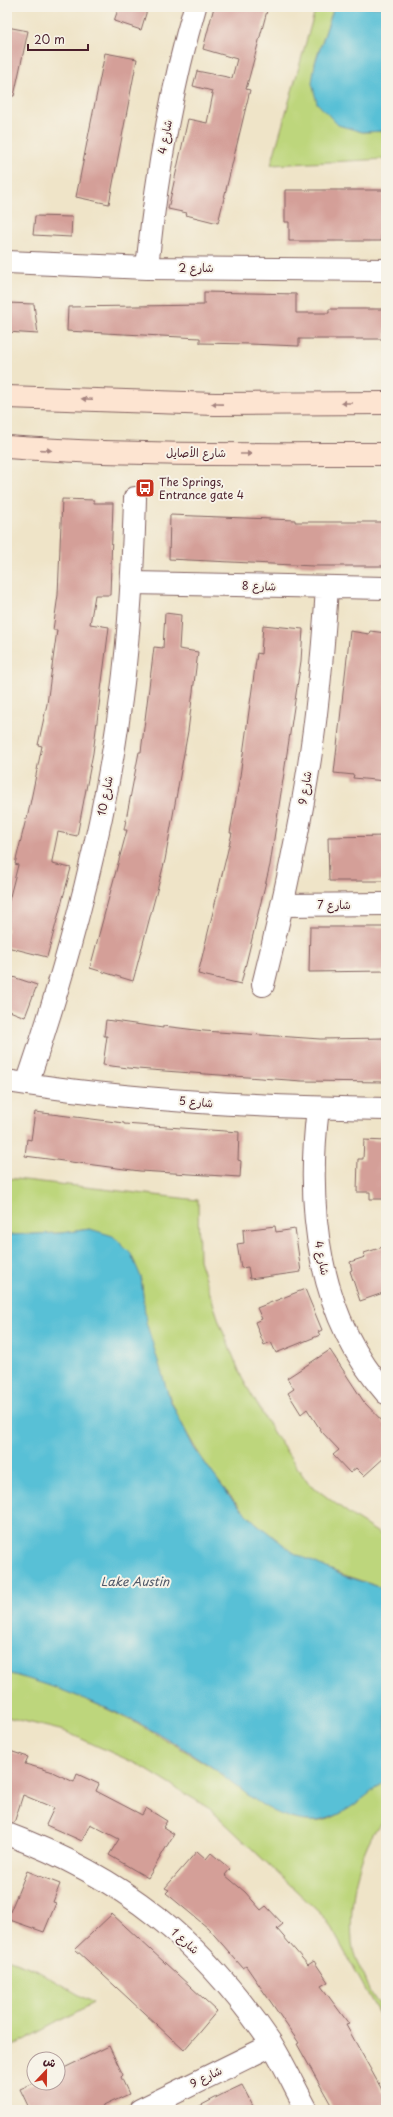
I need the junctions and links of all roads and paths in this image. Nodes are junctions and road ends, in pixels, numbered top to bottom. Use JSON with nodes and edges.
{"nodes":[{"id":1,"x":196,"y":7,"type":"edge"},
{"id":2,"x":7,"y":262,"type":"edge"},
{"id":3,"x":147,"y":268,"type":"junction"},
{"id":4,"x":386,"y":270,"type":"edge"},
{"id":5,"x":7,"y":397,"type":"edge"},
{"id":6,"x":386,"y":403,"type":"edge"},
{"id":7,"x":7,"y":447,"type":"edge"},
{"id":8,"x":386,"y":454,"type":"edge"},
{"id":9,"x":135,"y":498,"type":"dead end"},
{"id":10,"x":132,"y":583,"type":"junction"},
{"id":11,"x":327,"y":588,"type":"junction"},
{"id":12,"x":386,"y":588,"type":"edge"},
{"id":13,"x":386,"y":904,"type":"edge"},
{"id":14,"x":283,"y":905,"type":"junction"},
{"id":15,"x":263,"y":985,"type":"dead end"},
{"id":16,"x":17,"y":1083,"type":"edge"},
{"id":17,"x":318,"y":1108,"type":"junction"},
{"id":18,"x":386,"y":1109,"type":"edge"},
{"id":19,"x":386,"y":1393,"type":"edge"},
{"id":20,"x":7,"y":1834,"type":"edge"},
{"id":21,"x":272,"y":2045,"type":"junction"},
{"id":22,"x":140,"y":2110,"type":"edge"},
{"id":23,"x":307,"y":2110,"type":"edge"}],
"edges":[{"from":1,"to":3,"type":"street","name":"شارع 4"},
{"from":2,"to":3,"type":"street","name":"شارع 2"},
{"from":3,"to":4,"type":"street","name":"شارع 2"},
{"from":6,"to":5,"type":"main road","one_way":true},
{"from":7,"to":8,"type":"main road","name":"شارع الأصايل","one_way":true},
{"from":9,"to":10,"type":"street","name":"شارع 10"},
{"from":10,"to":11,"type":"street","name":"شارع 8"},
{"from":10,"to":16,"type":"street","name":"شارع 10"},
{"from":11,"to":12,"type":"street","name":"شارع 8"},
{"from":11,"to":14,"type":"street","name":"شارع 9"},
{"from":13,"to":14,"type":"street","name":"شارع 7"},
{"from":14,"to":15,"type":"street","name":"شارع 9"},
{"from":16,"to":17,"type":"street","name":"شارع 5"},
{"from":17,"to":18,"type":"street","name":"شارع 5"},
{"from":17,"to":19,"type":"street","name":"شارع 4"},
{"from":20,"to":21,"type":"street","name":"شارع 1"},
{"from":21,"to":22,"type":"street","name":"شارع 9"},
{"from":21,"to":23,"type":"street","name":"شارع 1"}]}
